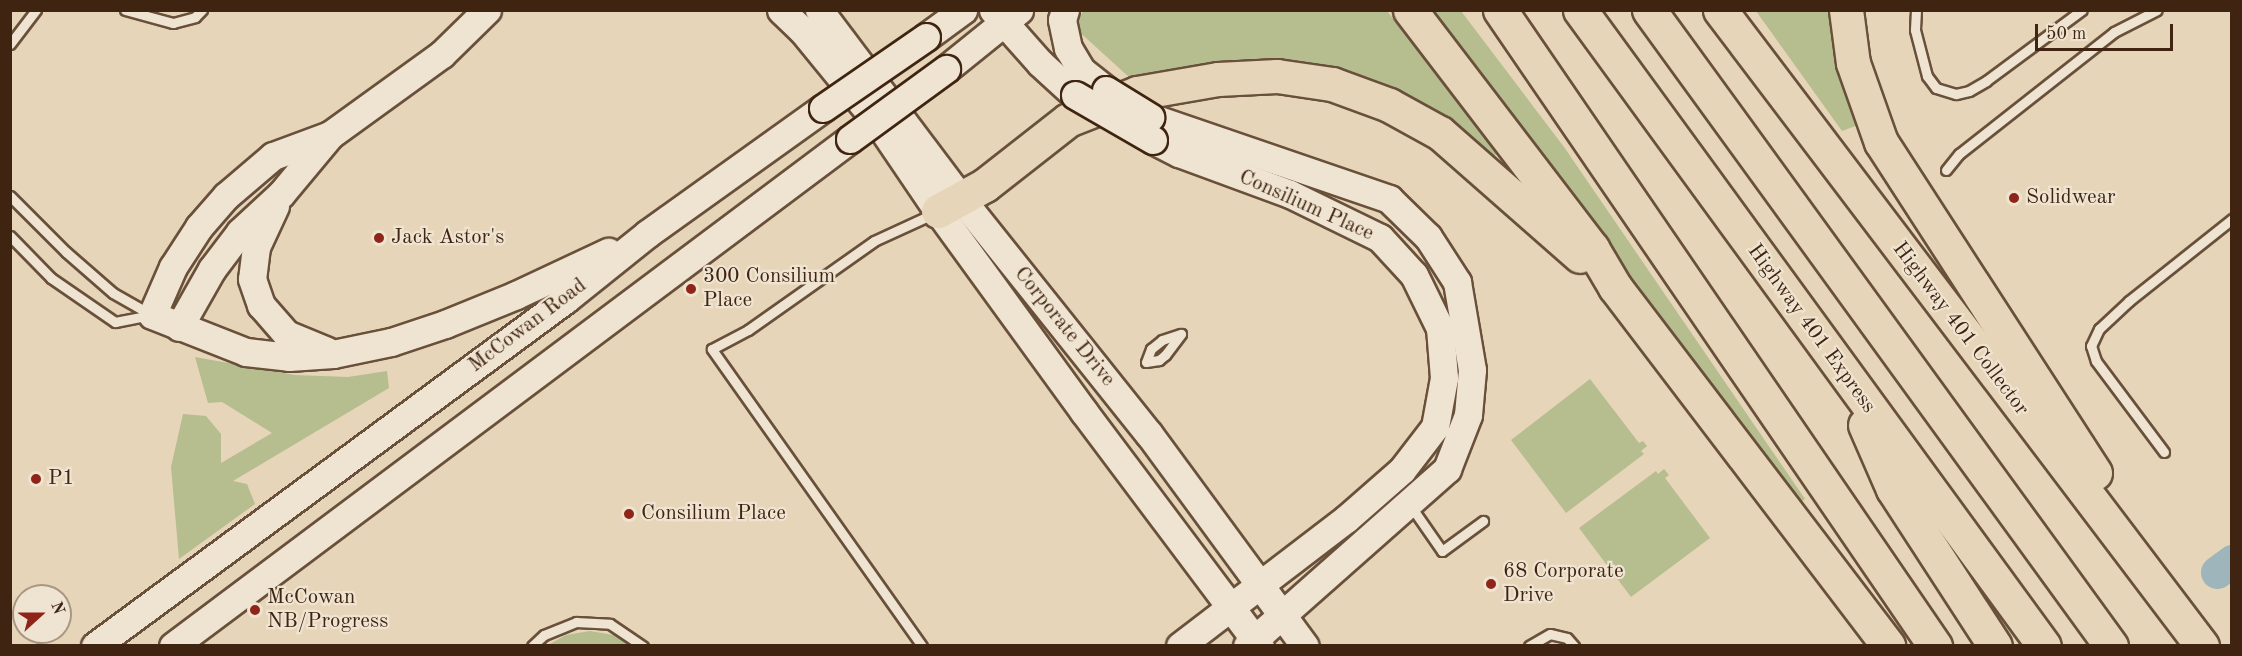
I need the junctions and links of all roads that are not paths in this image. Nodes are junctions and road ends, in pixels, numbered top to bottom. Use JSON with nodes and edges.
{"nodes":[{"id":1,"x":36,"y":10,"type":"edge"},
{"id":2,"x":125,"y":10,"type":"edge"},
{"id":3,"x":202,"y":10,"type":"edge"},
{"id":4,"x":487,"y":10,"type":"edge"},
{"id":5,"x":781,"y":10,"type":"edge"},
{"id":6,"x":819,"y":10,"type":"edge"},
{"id":7,"x":963,"y":10,"type":"edge"},
{"id":8,"x":1065,"y":10,"type":"edge"},
{"id":9,"x":1410,"y":10,"type":"edge"},
{"id":10,"x":1500,"y":10,"type":"edge"},
{"id":11,"x":1580,"y":10,"type":"edge"},
{"id":12,"x":1649,"y":10,"type":"edge"},
{"id":13,"x":1720,"y":10,"type":"edge"},
{"id":14,"x":1846,"y":10,"type":"edge"},
{"id":15,"x":1916,"y":10,"type":"edge"},
{"id":16,"x":2082,"y":10,"type":"edge"},
{"id":17,"x":2157,"y":10,"type":"edge"},
{"id":18,"x":1006,"y":15,"type":"edge"},
{"id":19,"x":10,"y":44,"type":"edge"},
{"id":20,"x":1152,"y":128,"type":"junction"},
{"id":21,"x":330,"y":135,"type":"junction"},
{"id":22,"x":1946,"y":170,"type":"dead end"},
{"id":23,"x":281,"y":194,"type":"junction"},
{"id":24,"x":10,"y":196,"type":"edge"},
{"id":25,"x":950,"y":206,"type":"junction"},
{"id":26,"x":2232,"y":219,"type":"edge"},
{"id":27,"x":647,"y":234,"type":"junction"},
{"id":28,"x":10,"y":236,"type":"edge"},
{"id":29,"x":1615,"y":287,"type":"junction"},
{"id":30,"x":152,"y":315,"type":"junction"},
{"id":31,"x":179,"y":327,"type":"junction"},
{"id":32,"x":333,"y":354,"type":"junction"},
{"id":33,"x":1839,"y":369,"type":"junction"},
{"id":34,"x":1114,"y":389,"type":"junction"},
{"id":35,"x":1084,"y":412,"type":"junction"},
{"id":36,"x":2164,"y":452,"type":"dead end"},
{"id":37,"x":1410,"y":505,"type":"junction"},
{"id":38,"x":1483,"y":521,"type":"dead end"},
{"id":39,"x":1261,"y":583,"type":"junction"},
{"id":40,"x":1230,"y":609,"type":"junction"},
{"id":41,"x":1282,"y":613,"type":"junction"},
{"id":42,"x":1254,"y":643,"type":"edge"},
{"id":43,"x":95,"y":645,"type":"edge"},
{"id":44,"x":173,"y":645,"type":"edge"},
{"id":45,"x":532,"y":645,"type":"edge"},
{"id":46,"x":643,"y":645,"type":"edge"},
{"id":47,"x":922,"y":645,"type":"edge"},
{"id":48,"x":1180,"y":645,"type":"edge"},
{"id":49,"x":1305,"y":645,"type":"edge"},
{"id":50,"x":1529,"y":645,"type":"edge"},
{"id":51,"x":1574,"y":645,"type":"edge"},
{"id":52,"x":1888,"y":645,"type":"edge"},
{"id":53,"x":1935,"y":645,"type":"edge"},
{"id":54,"x":1995,"y":645,"type":"edge"},
{"id":55,"x":2044,"y":645,"type":"edge"},
{"id":56,"x":2111,"y":645,"type":"edge"},
{"id":57,"x":2202,"y":645,"type":"edge"}],
"edges":[{"from":1,"to":19,"type":"lane"},
{"from":2,"to":3,"type":"lane"},
{"from":4,"to":21,"type":"street"},
{"from":5,"to":25,"type":"street","name":"Corporate Drive"},
{"from":6,"to":25,"type":"street","name":"Corporate Drive"},
{"from":7,"to":27,"type":"street","name":"McCowan Road","bridge":true},
{"from":8,"to":20,"type":"street","name":"Consilium Place","bridge":true},
{"from":9,"to":29,"type":"highway"},
{"from":10,"to":53,"type":"highway"},
{"from":11,"to":33,"type":"highway","name":"Highway 401 Express"},
{"from":12,"to":56,"type":"highway"},
{"from":13,"to":57,"type":"highway","name":"Highway 401 Collector"},
{"from":14,"to":57,"type":"highway"},
{"from":15,"to":16,"type":"lane"},
{"from":17,"to":22,"type":"lane"},
{"from":18,"to":20,"type":"street","name":"Consilium Place","bridge":true},
{"from":18,"to":44,"type":"street","name":"McCowan Road","bridge":true},
{"from":20,"to":37,"type":"street","name":"Consilium Place"},
{"from":20,"to":39,"type":"street","name":"Consilium Place"},
{"from":21,"to":23,"type":"street"},
{"from":21,"to":30,"type":"street"},
{"from":23,"to":31,"type":"street"},
{"from":23,"to":32,"type":"street"},
{"from":24,"to":30,"type":"lane"},
{"from":25,"to":29,"type":"highway"},
{"from":25,"to":34,"type":"street","name":"Corporate Drive"},
{"from":25,"to":35,"type":"street","name":"Corporate Drive"},
{"from":25,"to":47,"type":"lane"},
{"from":26,"to":36,"type":"lane"},
{"from":27,"to":32,"type":"street"},
{"from":27,"to":43,"type":"street","name":"McCowan Road"},
{"from":28,"to":30,"type":"lane"},
{"from":29,"to":52,"type":"highway"},
{"from":30,"to":31,"type":"street"},
{"from":31,"to":32,"type":"street"},
{"from":33,"to":54,"type":"highway"},
{"from":33,"to":55,"type":"highway","name":"Highway 401 Express"},
{"from":34,"to":35,"type":"street"},
{"from":34,"to":39,"type":"street","name":"Corporate Drive"},
{"from":35,"to":40,"type":"street","name":"Corporate Drive"},
{"from":37,"to":38,"type":"lane"},
{"from":37,"to":41,"type":"street","name":"Consilium Place"},
{"from":39,"to":40,"type":"street","name":"Consilium Place"},
{"from":39,"to":41,"type":"street","name":"Corporate Drive"},
{"from":40,"to":42,"type":"street","name":"Corporate Drive"},
{"from":40,"to":48,"type":"street","name":"Consilium Place"},
{"from":41,"to":42,"type":"street","name":"Consilium Place"},
{"from":41,"to":49,"type":"street","name":"Corporate Drive"},
{"from":45,"to":46,"type":"lane"},
{"from":50,"to":51,"type":"lane"}]}
